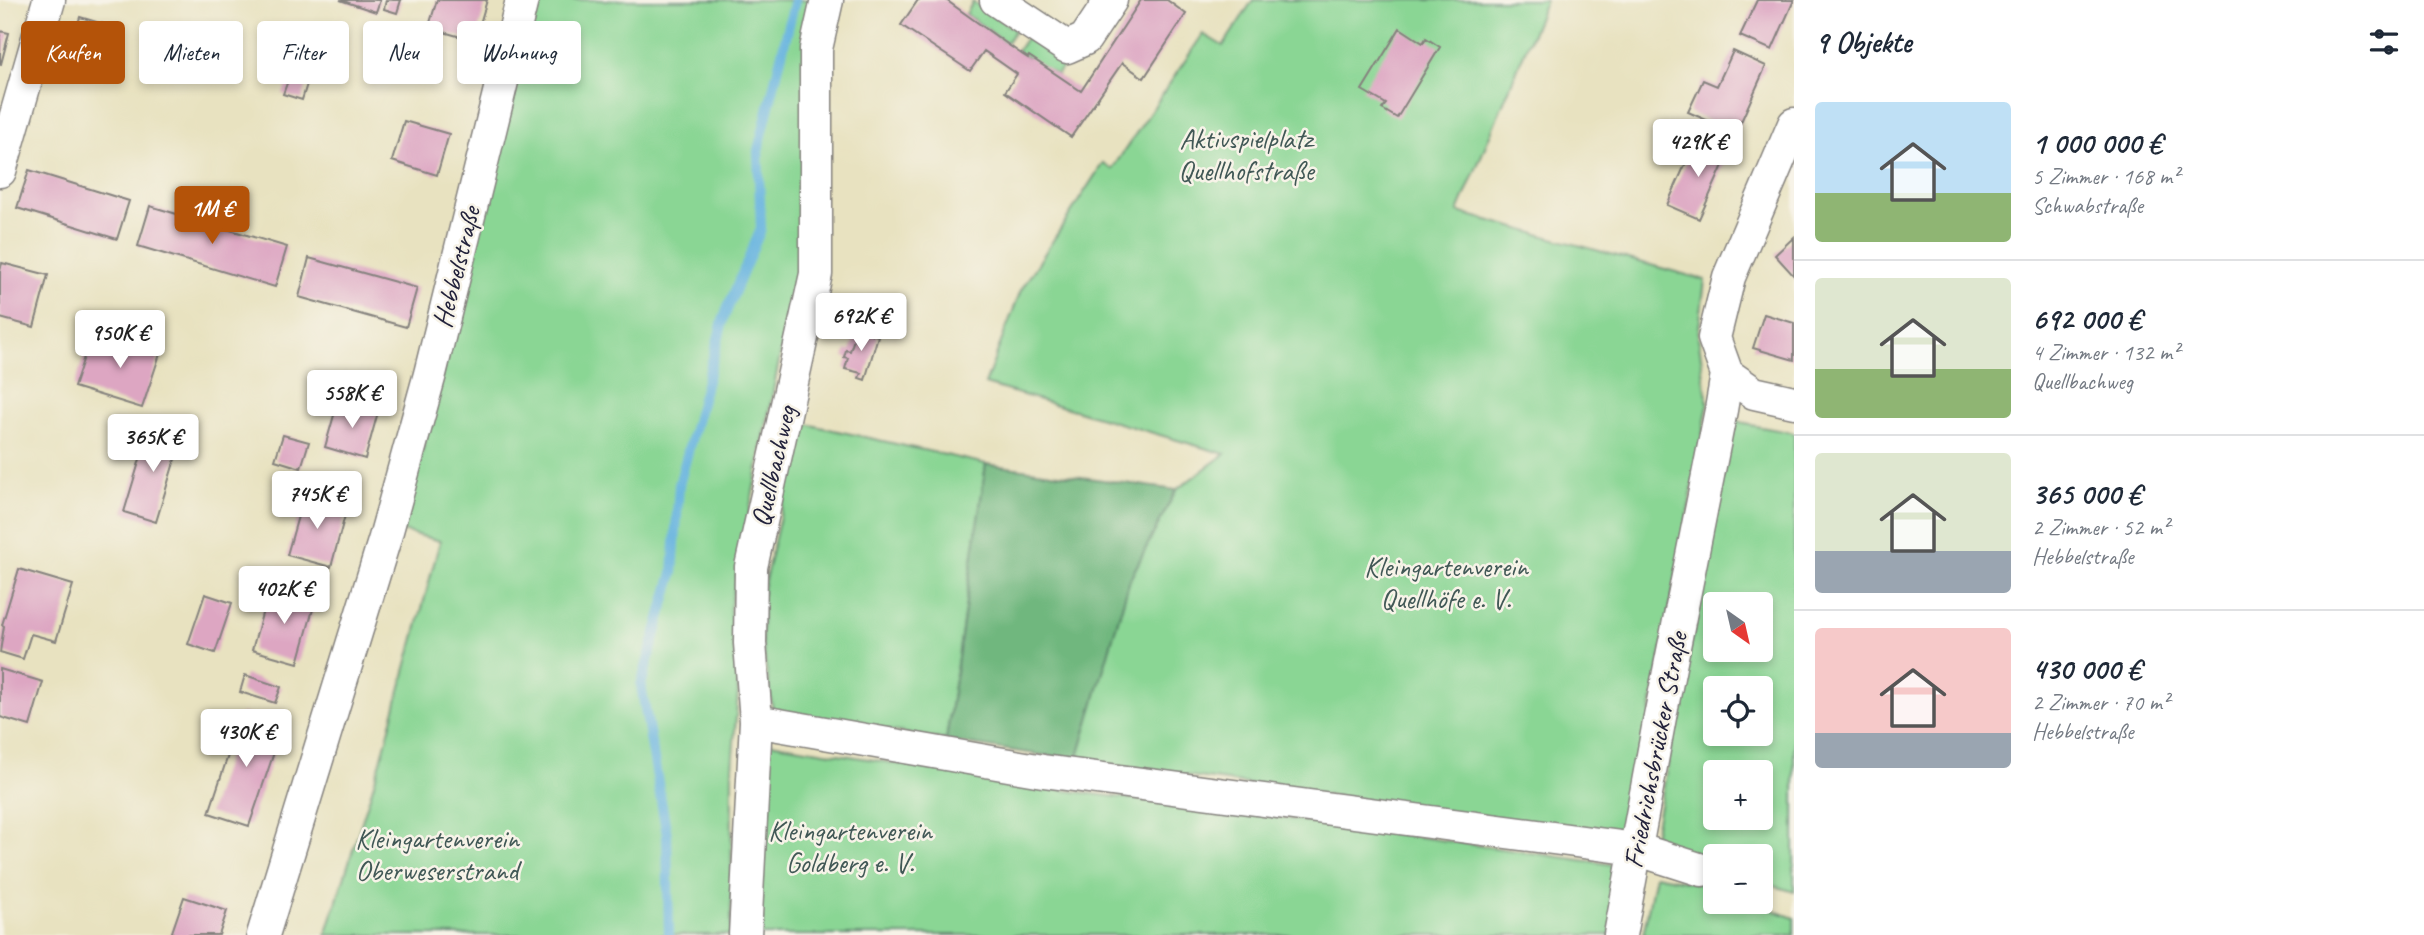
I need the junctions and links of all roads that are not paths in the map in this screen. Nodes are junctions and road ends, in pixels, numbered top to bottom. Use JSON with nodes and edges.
{"nodes":[{"id":1,"x":49,"y":0,"type":"edge"},
{"id":2,"x":522,"y":0,"type":"edge"},
{"id":3,"x":827,"y":0,"type":"edge"},
{"id":4,"x":996,"y":0,"type":"edge"},
{"id":5,"x":1111,"y":0,"type":"edge"},
{"id":6,"x":1033,"y":10,"type":"edge"},
{"id":7,"x":1794,"y":124,"type":"edge"},
{"id":8,"x":0,"y":171,"type":"edge"},
{"id":9,"x":1794,"y":174,"type":"edge"},
{"id":10,"x":1765,"y":188,"type":"junction"},
{"id":11,"x":1727,"y":374,"type":"junction"},
{"id":12,"x":1794,"y":402,"type":"edge"},
{"id":13,"x":756,"y":721,"type":"junction"},
{"id":14,"x":1636,"y":849,"type":"junction"},
{"id":15,"x":1702,"y":870,"type":"dead end"},
{"id":16,"x":262,"y":935,"type":"edge"},
{"id":17,"x":745,"y":935,"type":"edge"},
{"id":18,"x":1620,"y":935,"type":"edge"}],
"edges":[{"from":1,"to":8,"type":"street"},
{"from":2,"to":16,"type":"street","name":"Hebbelstraße"},
{"from":3,"to":13,"type":"street","name":"Quellbachweg"},
{"from":4,"to":6,"type":"street"},
{"from":5,"to":6,"type":"street"},
{"from":7,"to":10,"type":"street","name":"Friedrichsbrücker Straße"},
{"from":9,"to":10,"type":"street"},
{"from":10,"to":11,"type":"street","name":"Friedrichsbrücker Straße"},
{"from":11,"to":12,"type":"street"},
{"from":11,"to":14,"type":"street","name":"Friedrichsbrücker Straße"},
{"from":13,"to":14,"type":"street"},
{"from":13,"to":17,"type":"street","name":"Quellbachweg"},
{"from":14,"to":15,"type":"street"},
{"from":14,"to":18,"type":"street","name":"Friedrichsbrücker Straße"}]}
